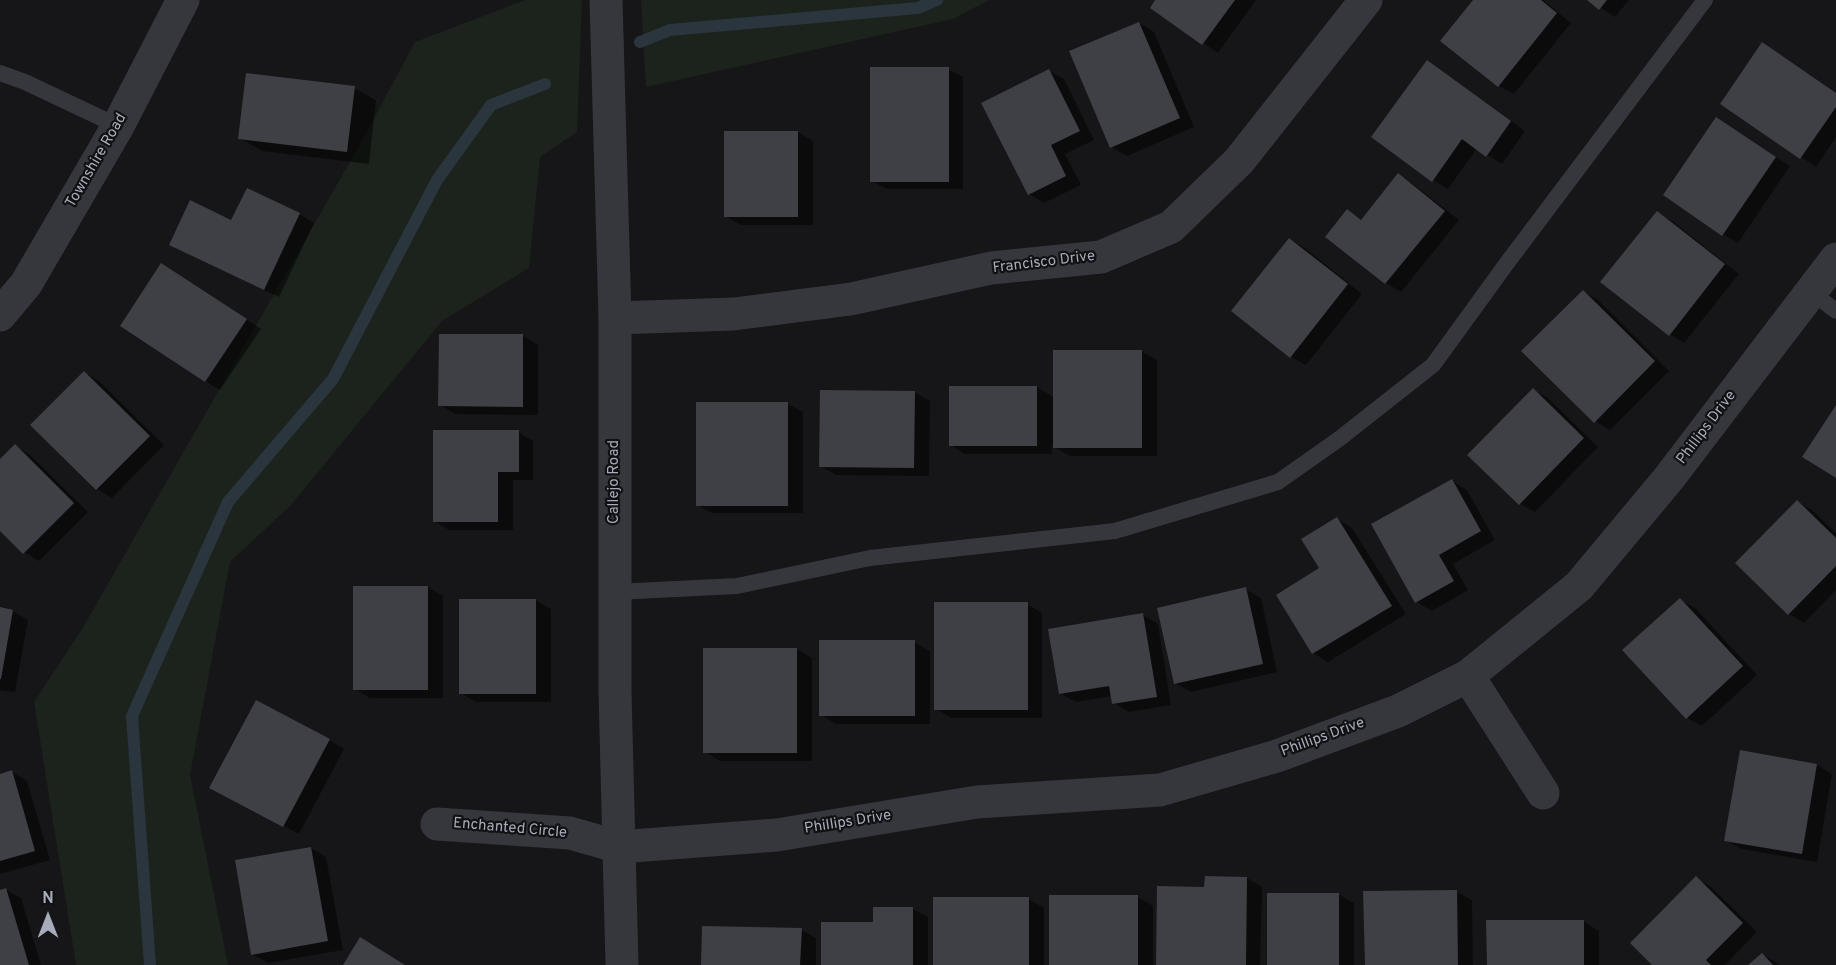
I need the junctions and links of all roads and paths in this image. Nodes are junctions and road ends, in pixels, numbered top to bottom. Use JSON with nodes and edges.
{"nodes":[{"id":1,"x":183,"y":0,"type":"edge"},
{"id":2,"x":606,"y":0,"type":"edge"},
{"id":3,"x":1366,"y":0,"type":"edge"},
{"id":4,"x":1705,"y":0,"type":"edge"},
{"id":5,"x":0,"y":74,"type":"edge"},
{"id":6,"x":118,"y":126,"type":"junction"},
{"id":7,"x":1836,"y":260,"type":"edge"},
{"id":8,"x":1811,"y":292,"type":"junction"},
{"id":9,"x":1836,"y":311,"type":"edge"},
{"id":10,"x":0,"y":315,"type":"edge"},
{"id":11,"x":615,"y":318,"type":"junction"},
{"id":12,"x":615,"y":592,"type":"junction"},
{"id":13,"x":1468,"y":676,"type":"junction"},
{"id":14,"x":1543,"y":793,"type":"dead end"},
{"id":15,"x":436,"y":824,"type":"dead end"},
{"id":16,"x":619,"y":847,"type":"junction"},
{"id":17,"x":622,"y":965,"type":"edge"}],
"edges":[{"from":1,"to":6,"type":"street","name":"Townshire Road"},
{"from":2,"to":11,"type":"street","name":"Callejo Road"},
{"from":3,"to":11,"type":"street","name":"Francisco Drive"},
{"from":4,"to":12,"type":"lane"},
{"from":5,"to":6,"type":"lane"},
{"from":6,"to":10,"type":"street","name":"Townshire Road"},
{"from":7,"to":8,"type":"street","name":"Phillips Drive"},
{"from":8,"to":9,"type":"lane"},
{"from":8,"to":13,"type":"street","name":"Phillips Drive"},
{"from":11,"to":12,"type":"street","name":"Callejo Road"},
{"from":12,"to":16,"type":"street","name":"Callejo Road"},
{"from":13,"to":14,"type":"street"},
{"from":13,"to":16,"type":"street","name":"Phillips Drive"},
{"from":15,"to":16,"type":"street","name":"Enchanted Circle"},
{"from":16,"to":17,"type":"street","name":"Callejo Road"}]}
